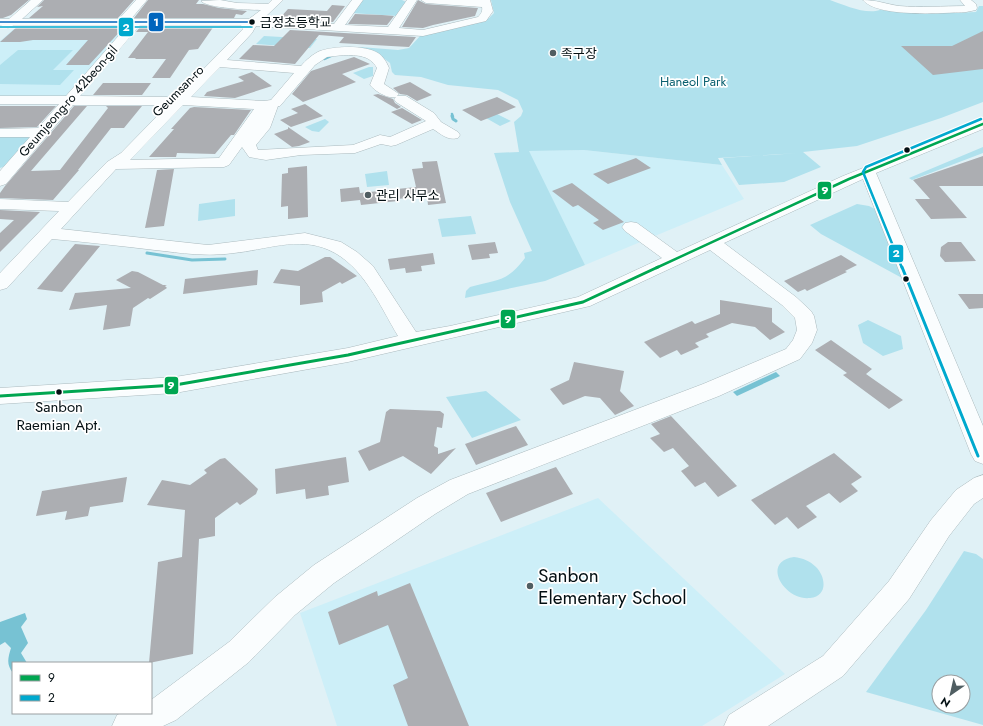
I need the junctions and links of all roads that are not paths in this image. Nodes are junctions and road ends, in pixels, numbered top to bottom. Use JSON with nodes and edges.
{"nodes":[{"id":1,"x":38,"y":0,"type":"edge"},
{"id":2,"x":142,"y":0,"type":"edge"},
{"id":3,"x":358,"y":0,"type":"edge"},
{"id":4,"x":412,"y":0,"type":"edge"},
{"id":5,"x":426,"y":0,"type":"edge"},
{"id":6,"x":868,"y":0,"type":"edge"},
{"id":7,"x":966,"y":0,"type":"edge"},
{"id":8,"x":486,"y":2,"type":"edge"},
{"id":9,"x":274,"y":4,"type":"edge"},
{"id":10,"x":202,"y":5,"type":"edge"},
{"id":11,"x":370,"y":21,"type":"dead end"},
{"id":12,"x":0,"y":22,"type":"edge"},
{"id":13,"x":13,"y":22,"type":"junction"},
{"id":14,"x":122,"y":22,"type":"junction"},
{"id":15,"x":137,"y":22,"type":"junction"},
{"id":16,"x":186,"y":22,"type":"junction"},
{"id":17,"x":252,"y":22,"type":"junction"},
{"id":18,"x":338,"y":25,"type":"junction"},
{"id":19,"x":391,"y":31,"type":"junction"},
{"id":20,"x":0,"y":32,"type":"edge"},
{"id":21,"x":217,"y":63,"type":"junction"},
{"id":22,"x":300,"y":69,"type":"junction"},
{"id":23,"x":0,"y":100,"type":"edge"},
{"id":24,"x":69,"y":100,"type":"junction"},
{"id":25,"x":174,"y":101,"type":"junction"},
{"id":26,"x":264,"y":105,"type":"junction"},
{"id":27,"x":432,"y":123,"type":"junction"},
{"id":28,"x":981,"y":128,"type":"edge"},
{"id":29,"x":0,"y":132,"type":"edge"},
{"id":30,"x":40,"y":132,"type":"junction"},
{"id":31,"x":453,"y":135,"type":"dead end"},
{"id":32,"x":112,"y":165,"type":"junction"},
{"id":33,"x":868,"y":172,"type":"junction"},
{"id":34,"x":2,"y":174,"type":"edge"},
{"id":35,"x":0,"y":204,"type":"edge"},
{"id":36,"x":74,"y":207,"type":"junction"},
{"id":37,"x":631,"y":227,"type":"dead end"},
{"id":38,"x":48,"y":233,"type":"junction"},
{"id":39,"x":711,"y":242,"type":"junction"},
{"id":40,"x":674,"y":258,"type":"junction"},
{"id":41,"x":0,"y":284,"type":"edge"},
{"id":42,"x":411,"y":340,"type":"junction"},
{"id":43,"x":0,"y":396,"type":"edge"},
{"id":44,"x":983,"y":454,"type":"edge"},
{"id":45,"x":983,"y":485,"type":"edge"},
{"id":46,"x":128,"y":726,"type":"edge"},
{"id":47,"x":740,"y":726,"type":"edge"}],
"edges":[{"from":1,"to":13,"type":"street"},
{"from":2,"to":14,"type":"street"},
{"from":3,"to":18,"type":"street"},
{"from":4,"to":19,"type":"street"},
{"from":5,"to":8,"type":"street"},
{"from":6,"to":7,"type":"street"},
{"from":8,"to":19,"type":"street"},
{"from":9,"to":10,"type":"street","name":"Geumsan-ro"},
{"from":9,"to":17,"type":"street","name":"Geumsan-ro"},
{"from":10,"to":16,"type":"street"},
{"from":11,"to":18,"type":"street"},
{"from":12,"to":13,"type":"street"},
{"from":13,"to":14,"type":"street"},
{"from":13,"to":20,"type":"street"},
{"from":14,"to":15,"type":"street"},
{"from":15,"to":16,"type":"street"},
{"from":15,"to":24,"type":"street","name":"Geumjeong-ro 42beon-gil"},
{"from":16,"to":17,"type":"street"},
{"from":17,"to":18,"type":"street"},
{"from":17,"to":21,"type":"street","name":"Geumsan-ro"},
{"from":17,"to":25,"type":"street","name":"Geumsan-ro"},
{"from":18,"to":19,"type":"street"},
{"from":18,"to":22,"type":"street"},
{"from":21,"to":22,"type":"street","name":"Geumsan-ro"},
{"from":21,"to":25,"type":"street","name":"Geumsan-ro"},
{"from":22,"to":26,"type":"street","name":"Geumsan-ro"},
{"from":22,"to":27,"type":"street"},
{"from":23,"to":24,"type":"street"},
{"from":24,"to":25,"type":"street"},
{"from":24,"to":30,"type":"street","name":"Geumjeong-ro 42beon-gil"},
{"from":25,"to":26,"type":"street","name":"Geumsan-ro"},
{"from":25,"to":32,"type":"street","name":"Geumsan-ro"},
{"from":26,"to":27,"type":"street"},
{"from":26,"to":32,"type":"street","name":"Geumsan-ro"},
{"from":27,"to":31,"type":"street"},
{"from":28,"to":33,"type":"street"},
{"from":29,"to":30,"type":"street"},
{"from":30,"to":34,"type":"street","name":"Geumjeong-ro 42beon-gil"},
{"from":32,"to":36,"type":"street","name":"Geumsan-ro"},
{"from":33,"to":39,"type":"street"},
{"from":33,"to":44,"type":"street"},
{"from":35,"to":36,"type":"street"},
{"from":36,"to":38,"type":"street","name":"Geumsan-ro"},
{"from":37,"to":40,"type":"street"},
{"from":38,"to":41,"type":"street","name":"Geumsan-ro"},
{"from":38,"to":42,"type":"street"},
{"from":39,"to":40,"type":"street"},
{"from":39,"to":46,"type":"street"},
{"from":40,"to":42,"type":"street"},
{"from":42,"to":43,"type":"street"},
{"from":45,"to":47,"type":"street"}]}
